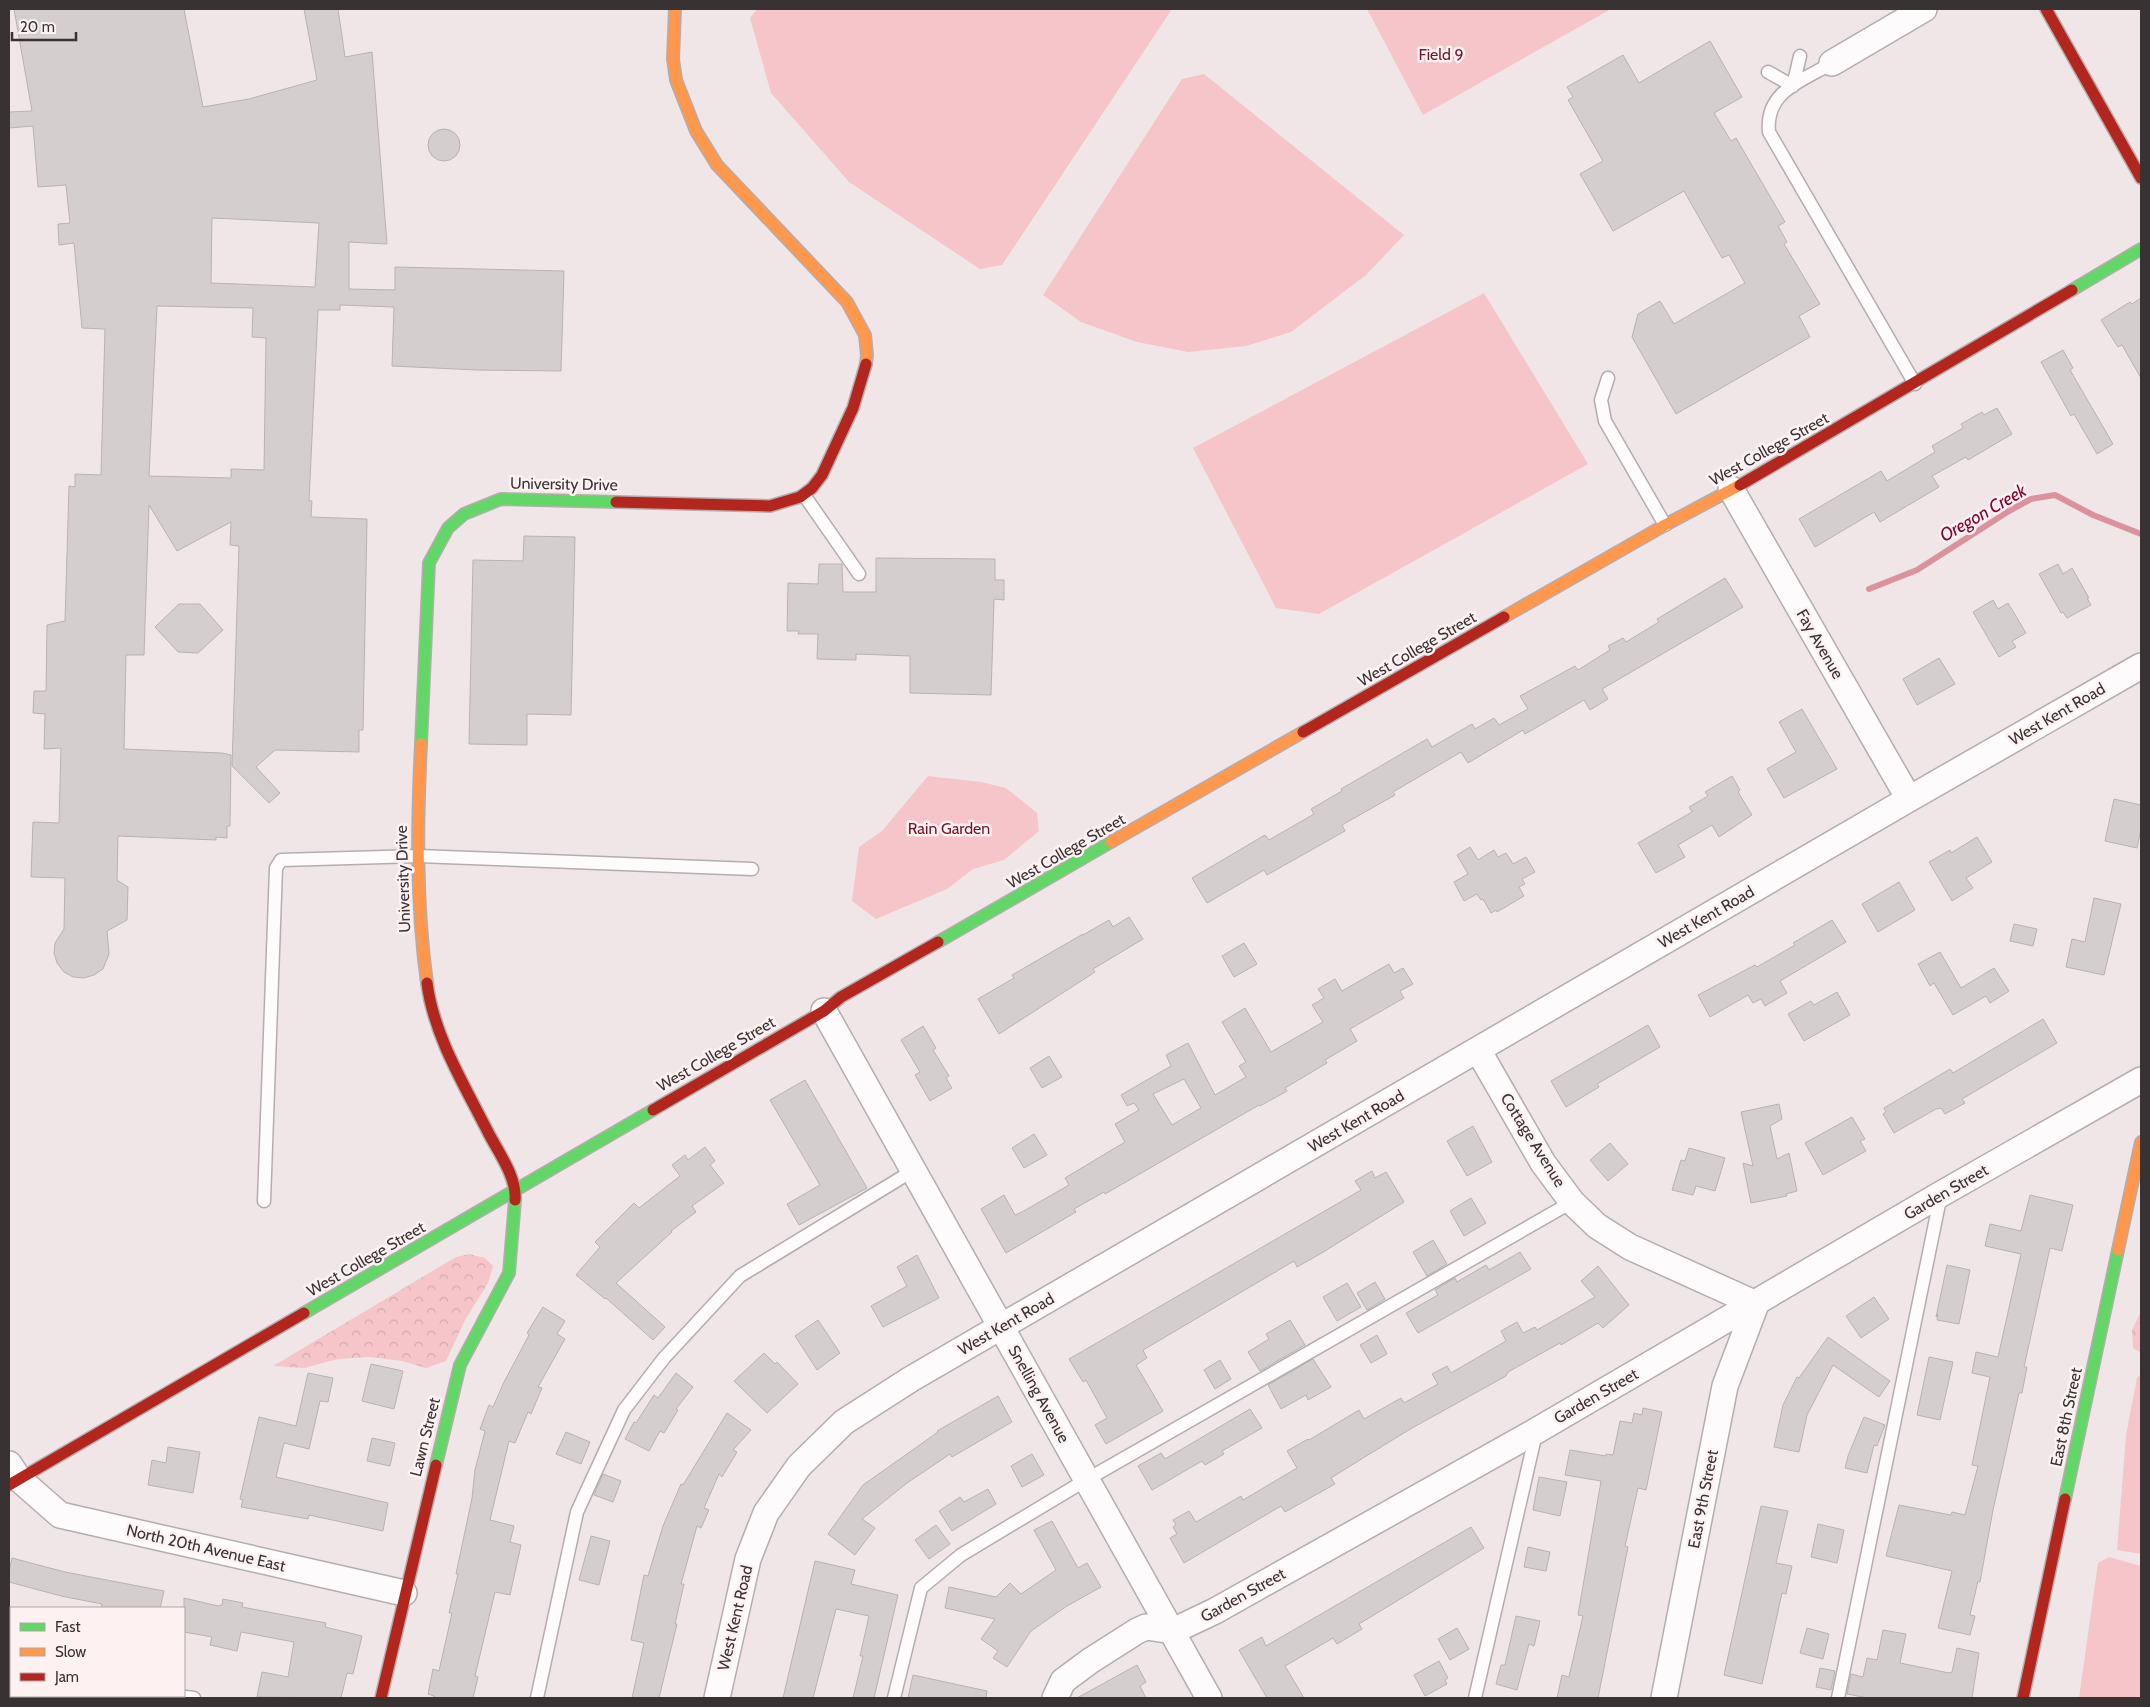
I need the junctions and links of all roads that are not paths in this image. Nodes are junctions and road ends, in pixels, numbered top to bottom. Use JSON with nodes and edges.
{"nodes":[{"id":1,"x":675,"y":9,"type":"edge"},
{"id":2,"x":1924,"y":9,"type":"edge"},
{"id":3,"x":2046,"y":9,"type":"edge"},
{"id":4,"x":1800,"y":56,"type":"dead end"},
{"id":5,"x":1832,"y":63,"type":"joint"},
{"id":6,"x":1768,"y":72,"type":"dead end"},
{"id":7,"x":1793,"y":86,"type":"junction"},
{"id":8,"x":2141,"y":178,"type":"edge"},
{"id":9,"x":2141,"y":249,"type":"edge"},
{"id":10,"x":1608,"y":378,"type":"dead end"},
{"id":11,"x":1915,"y":384,"type":"junction"},
{"id":12,"x":1731,"y":490,"type":"junction"},
{"id":13,"x":804,"y":494,"type":"junction"},
{"id":14,"x":1665,"y":525,"type":"junction"},
{"id":15,"x":859,"y":574,"type":"dead end"},
{"id":16,"x":2141,"y":666,"type":"edge"},
{"id":17,"x":1909,"y":799,"type":"junction"},
{"id":18,"x":418,"y":856,"type":"junction"},
{"id":19,"x":752,"y":869,"type":"dead end"},
{"id":20,"x":824,"y":1011,"type":"junction"},
{"id":21,"x":1478,"y":1050,"type":"junction"},
{"id":22,"x":2141,"y":1080,"type":"edge"},
{"id":23,"x":2141,"y":1142,"type":"edge"},
{"id":24,"x":914,"y":1170,"type":"junction"},
{"id":25,"x":516,"y":1191,"type":"junction"},
{"id":26,"x":1941,"y":1194,"type":"junction"},
{"id":27,"x":264,"y":1201,"type":"dead end"},
{"id":28,"x":1572,"y":1202,"type":"junction"},
{"id":29,"x":1756,"y":1304,"type":"junction"},
{"id":30,"x":1002,"y":1326,"type":"junction"},
{"id":31,"x":1536,"y":1431,"type":"junction"},
{"id":32,"x":12,"y":1476,"type":"edge"},
{"id":33,"x":1086,"y":1480,"type":"junction"},
{"id":34,"x":404,"y":1593,"type":"junction"},
{"id":35,"x":1172,"y":1632,"type":"junction"},
{"id":36,"x":380,"y":1698,"type":"edge"},
{"id":37,"x":537,"y":1698,"type":"edge"},
{"id":38,"x":717,"y":1698,"type":"edge"},
{"id":39,"x":894,"y":1698,"type":"edge"},
{"id":40,"x":1055,"y":1698,"type":"edge"},
{"id":41,"x":1209,"y":1698,"type":"edge"},
{"id":42,"x":1475,"y":1698,"type":"edge"},
{"id":43,"x":1664,"y":1698,"type":"edge"},
{"id":44,"x":1838,"y":1698,"type":"edge"},
{"id":45,"x":2023,"y":1698,"type":"edge"}],
"edges":[{"from":1,"to":13,"type":"street","name":"University Drive"},
{"from":2,"to":5,"type":"street"},
{"from":3,"to":8,"type":"street"},
{"from":4,"to":7,"type":"lane"},
{"from":5,"to":7,"type":"lane"},
{"from":6,"to":7,"type":"lane"},
{"from":7,"to":11,"type":"lane"},
{"from":9,"to":11,"type":"street","name":"West College Street"},
{"from":10,"to":14,"type":"lane"},
{"from":11,"to":12,"type":"street","name":"West College Street"},
{"from":12,"to":14,"type":"street","name":"West College Street"},
{"from":12,"to":17,"type":"street","name":"Fay Avenue"},
{"from":13,"to":15,"type":"lane"},
{"from":13,"to":18,"type":"street","name":"University Drive"},
{"from":14,"to":20,"type":"street","name":"West College Street"},
{"from":16,"to":17,"type":"street","name":"West Kent Road"},
{"from":17,"to":21,"type":"street","name":"West Kent Road"},
{"from":18,"to":19,"type":"lane"},
{"from":18,"to":25,"type":"street","name":"University Drive"},
{"from":18,"to":27,"type":"lane"},
{"from":20,"to":24,"type":"street","name":"Snelling Avenue"},
{"from":20,"to":25,"type":"street","name":"West College Street"},
{"from":21,"to":28,"type":"street","name":"Cottage Avenue"},
{"from":21,"to":30,"type":"street","name":"West Kent Road"},
{"from":22,"to":26,"type":"street","name":"Garden Street"},
{"from":23,"to":45,"type":"street","name":"East 8th Street"},
{"from":24,"to":30,"type":"street","name":"Snelling Avenue"},
{"from":24,"to":37,"type":"lane"},
{"from":25,"to":32,"type":"street","name":"West College Street"},
{"from":25,"to":34,"type":"street","name":"Lawn Street"},
{"from":26,"to":29,"type":"street","name":"Garden Street"},
{"from":26,"to":44,"type":"lane"},
{"from":28,"to":29,"type":"street","name":"Cottage Avenue"},
{"from":28,"to":33,"type":"lane"},
{"from":29,"to":31,"type":"street","name":"Garden Street"},
{"from":29,"to":43,"type":"street","name":"East 9th Street"},
{"from":30,"to":33,"type":"street","name":"Snelling Avenue"},
{"from":30,"to":38,"type":"street","name":"West Kent Road"},
{"from":31,"to":35,"type":"street","name":"Garden Street"},
{"from":31,"to":42,"type":"lane"},
{"from":32,"to":34,"type":"street","name":"North 20th Avenue East"},
{"from":33,"to":35,"type":"street","name":"Snelling Avenue"},
{"from":33,"to":39,"type":"lane"},
{"from":34,"to":36,"type":"street","name":"Lawn Street"},
{"from":35,"to":40,"type":"street"},
{"from":35,"to":41,"type":"street","name":"Snelling Avenue"}]}
